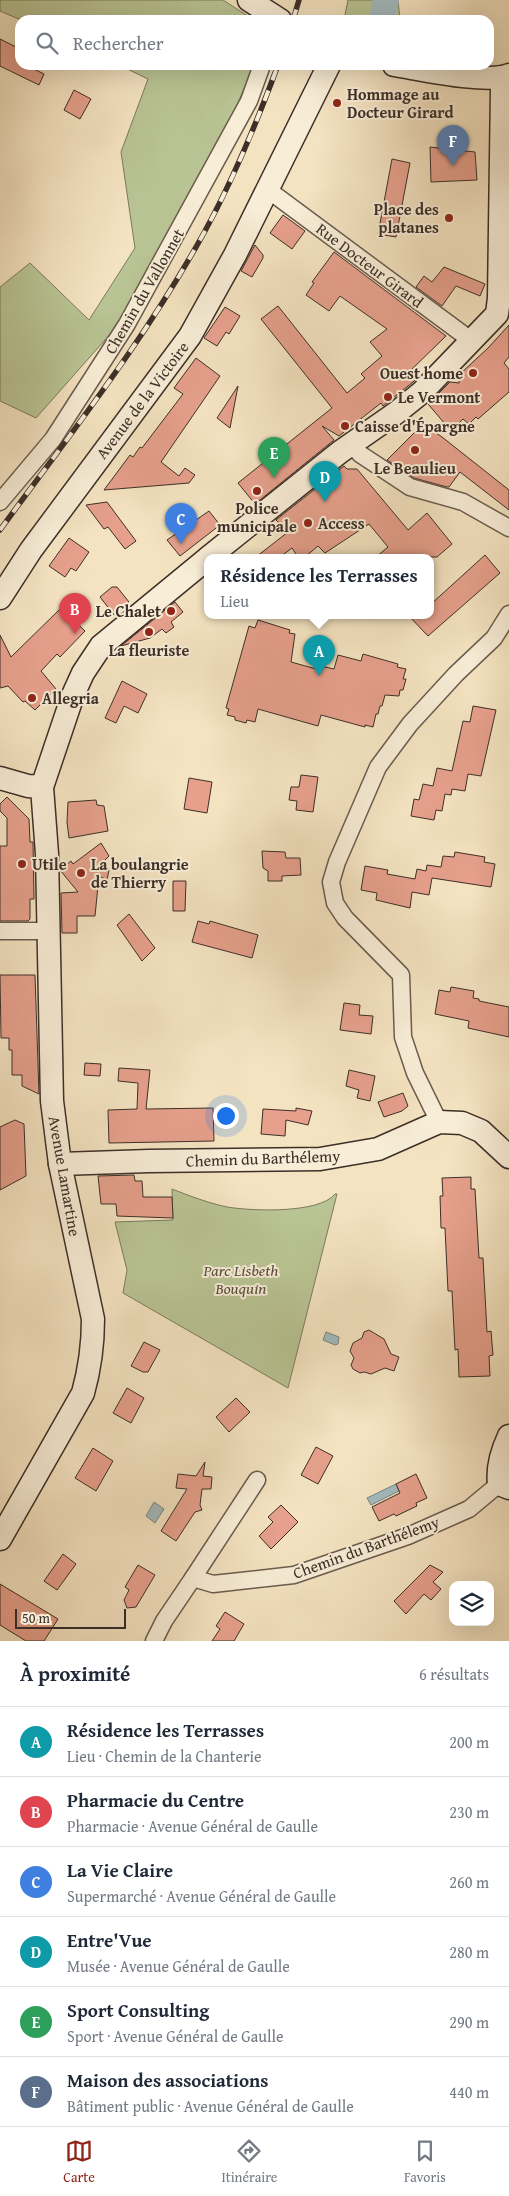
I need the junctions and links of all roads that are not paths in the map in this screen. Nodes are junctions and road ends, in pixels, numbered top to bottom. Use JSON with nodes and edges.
{"nodes":[{"id":1,"x":249,"y":0,"type":"edge"},
{"id":2,"x":272,"y":15,"type":"edge"},
{"id":3,"x":260,"y":70,"type":"edge"},
{"id":4,"x":312,"y":70,"type":"edge"},
{"id":5,"x":327,"y":70,"type":"edge"},
{"id":6,"x":444,"y":70,"type":"edge"},
{"id":7,"x":505,"y":76,"type":"edge"},
{"id":8,"x":266,"y":190,"type":"junction"},
{"id":9,"x":505,"y":219,"type":"edge"},
{"id":10,"x":472,"y":341,"type":"junction"},
{"id":11,"x":352,"y":445,"type":"junction"},
{"id":12,"x":0,"y":502,"type":"edge"},
{"id":13,"x":509,"y":528,"type":"edge"},
{"id":14,"x":213,"y":554,"type":"edge"},
{"id":15,"x":204,"y":561,"type":"edge"},
{"id":16,"x":0,"y":598,"type":"edge"},
{"id":17,"x":509,"y":614,"type":"edge"},
{"id":18,"x":0,"y":778,"type":"edge"},
{"id":19,"x":42,"y":788,"type":"junction"},
{"id":20,"x":0,"y":931,"type":"edge"},
{"id":21,"x":49,"y":931,"type":"junction"},
{"id":22,"x":438,"y":1122,"type":"junction"},
{"id":23,"x":509,"y":1157,"type":"edge"},
{"id":24,"x":60,"y":1164,"type":"junction"},
{"id":25,"x":509,"y":1436,"type":"edge"},
{"id":26,"x":257,"y":1480,"type":"dead end"},
{"id":27,"x":504,"y":1486,"type":"edge"},
{"id":28,"x":0,"y":1539,"type":"edge"},
{"id":29,"x":193,"y":1578,"type":"junction"},
{"id":30,"x":154,"y":1641,"type":"edge"}],
"edges":[{"from":1,"to":2,"type":"street"},
{"from":3,"to":12,"type":"street","name":"Chemin du Vallonnet"},
{"from":4,"to":8,"type":"street","name":"Avenue de la Victoire"},
{"from":5,"to":8,"type":"street","name":"Avenue de la Victoire"},
{"from":6,"to":7,"type":"street"},
{"from":7,"to":9,"type":"street"},
{"from":8,"to":10,"type":"street","name":"Rue Docteur Girard"},
{"from":8,"to":16,"type":"street","name":"Avenue de la Victoire"},
{"from":9,"to":10,"type":"street"},
{"from":10,"to":11,"type":"street"},
{"from":11,"to":13,"type":"street"},
{"from":11,"to":14,"type":"street"},
{"from":15,"to":19,"type":"street"},
{"from":17,"to":22,"type":"street"},
{"from":18,"to":19,"type":"street"},
{"from":19,"to":21,"type":"street","name":"Avenue Lamartine"},
{"from":20,"to":21,"type":"street"},
{"from":21,"to":24,"type":"street","name":"Avenue Lamartine"},
{"from":22,"to":23,"type":"street","name":"Chemin du Barthélemy"},
{"from":22,"to":24,"type":"street","name":"Chemin du Barthélemy"},
{"from":24,"to":28,"type":"street","name":"Avenue Lamartine"},
{"from":25,"to":27,"type":"street","name":"Chemin du Barthélemy"},
{"from":26,"to":29,"type":"street"},
{"from":27,"to":29,"type":"street","name":"Chemin du Barthélemy"},
{"from":29,"to":30,"type":"street"}]}
